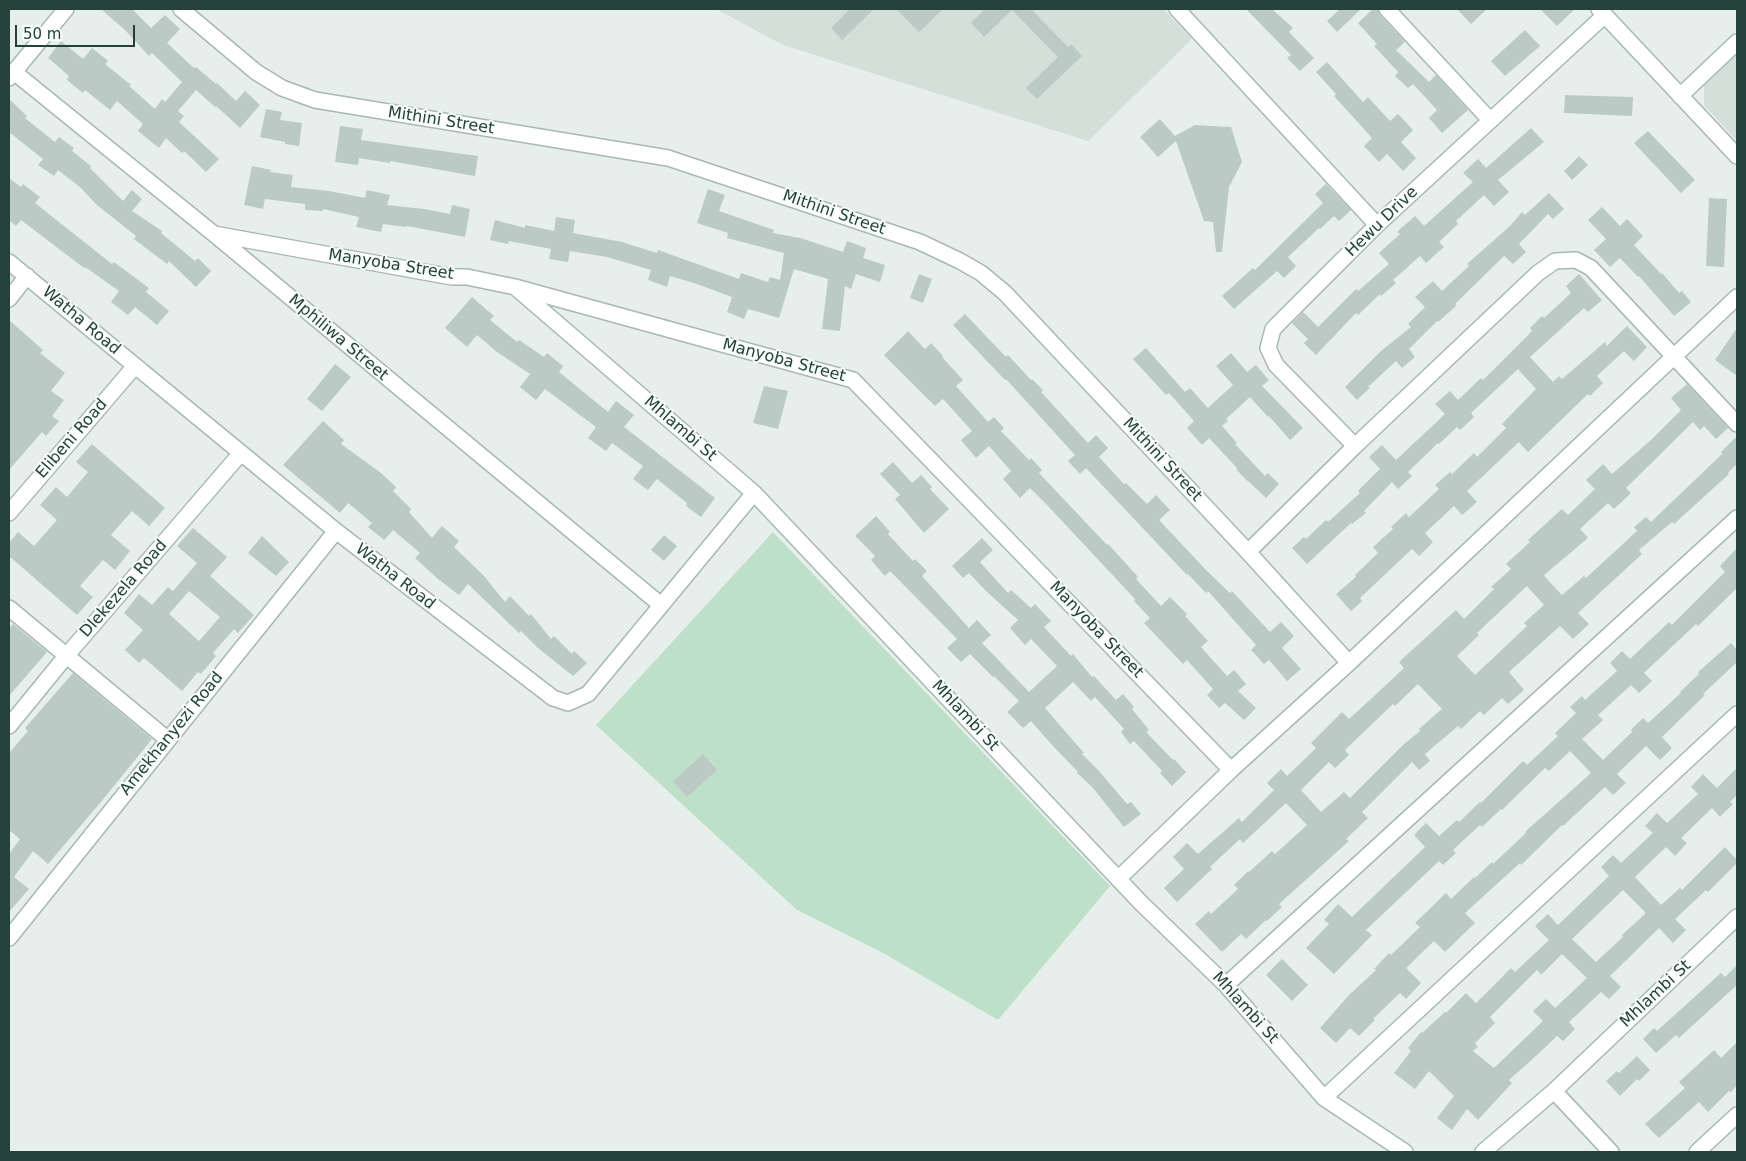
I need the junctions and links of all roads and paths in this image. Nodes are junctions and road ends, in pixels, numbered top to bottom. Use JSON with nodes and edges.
{"nodes":[{"id":1,"x":66,"y":9,"type":"edge"},
{"id":2,"x":181,"y":9,"type":"edge"},
{"id":3,"x":1178,"y":9,"type":"edge"},
{"id":4,"x":1387,"y":9,"type":"edge"},
{"id":5,"x":1602,"y":12,"type":"edge"},
{"id":6,"x":1737,"y":42,"type":"edge"},
{"id":7,"x":11,"y":75,"type":"edge"},
{"id":8,"x":1680,"y":96,"type":"junction"},
{"id":9,"x":1490,"y":120,"type":"junction"},
{"id":10,"x":1737,"y":156,"type":"edge"},
{"id":11,"x":1377,"y":225,"type":"junction"},
{"id":12,"x":214,"y":234,"type":"junction"},
{"id":13,"x":9,"y":262,"type":"edge"},
{"id":14,"x":27,"y":276,"type":"junction"},
{"id":15,"x":515,"y":287,"type":"junction"},
{"id":16,"x":1737,"y":297,"type":"edge"},
{"id":17,"x":9,"y":299,"type":"edge"},
{"id":18,"x":1674,"y":357,"type":"junction"},
{"id":19,"x":135,"y":366,"type":"junction"},
{"id":20,"x":1737,"y":424,"type":"edge"},
{"id":21,"x":1355,"y":446,"type":"junction"},
{"id":22,"x":241,"y":453,"type":"junction"},
{"id":23,"x":754,"y":493,"type":"junction"},
{"id":24,"x":9,"y":513,"type":"edge"},
{"id":25,"x":1737,"y":518,"type":"edge"},
{"id":26,"x":336,"y":531,"type":"junction"},
{"id":27,"x":1248,"y":552,"type":"junction"},
{"id":28,"x":661,"y":605,"type":"junction"},
{"id":29,"x":9,"y":608,"type":"edge"},
{"id":30,"x":67,"y":655,"type":"junction"},
{"id":31,"x":1349,"y":663,"type":"junction"},
{"id":32,"x":1737,"y":714,"type":"edge"},
{"id":33,"x":9,"y":726,"type":"edge"},
{"id":34,"x":167,"y":739,"type":"junction"},
{"id":35,"x":1231,"y":770,"type":"junction"},
{"id":36,"x":1118,"y":879,"type":"junction"},
{"id":37,"x":1737,"y":917,"type":"edge"},
{"id":38,"x":9,"y":938,"type":"edge"},
{"id":39,"x":1226,"y":985,"type":"junction"},
{"id":40,"x":1554,"y":1091,"type":"junction"},
{"id":41,"x":1324,"y":1098,"type":"junction"},
{"id":42,"x":1735,"y":1121,"type":"edge"},
{"id":43,"x":1405,"y":1152,"type":"edge"},
{"id":44,"x":1483,"y":1152,"type":"edge"},
{"id":45,"x":1611,"y":1152,"type":"edge"},
{"id":46,"x":1697,"y":1152,"type":"edge"}],
"edges":[{"from":1,"to":7,"type":"street"},
{"from":2,"to":27,"type":"street","name":"Mithini Street"},
{"from":3,"to":11,"type":"street"},
{"from":4,"to":9,"type":"street"},
{"from":5,"to":8,"type":"street"},
{"from":5,"to":9,"type":"street","name":"Hewu Drive"},
{"from":6,"to":8,"type":"street"},
{"from":7,"to":12,"type":"street","name":"Mphiliwa Street"},
{"from":8,"to":10,"type":"street"},
{"from":9,"to":11,"type":"street","name":"Hewu Drive"},
{"from":11,"to":21,"type":"street","name":"Hewu Drive"},
{"from":12,"to":15,"type":"street","name":"Manyoba Street"},
{"from":12,"to":28,"type":"street","name":"Mphiliwa Street"},
{"from":13,"to":14,"type":"street","name":"Watha Road"},
{"from":14,"to":17,"type":"street"},
{"from":14,"to":19,"type":"street","name":"Watha Road"},
{"from":15,"to":23,"type":"street","name":"Mhlambi St"},
{"from":15,"to":35,"type":"street","name":"Manyoba Street"},
{"from":16,"to":18,"type":"street"},
{"from":18,"to":20,"type":"street"},
{"from":18,"to":21,"type":"street"},
{"from":18,"to":31,"type":"street"},
{"from":19,"to":22,"type":"street","name":"Watha Road"},
{"from":19,"to":24,"type":"street","name":"Elibeni Road"},
{"from":21,"to":27,"type":"street"},
{"from":22,"to":26,"type":"street","name":"Watha Road"},
{"from":22,"to":30,"type":"street","name":"Dlekezela Road"},
{"from":23,"to":28,"type":"street","name":"Watha Road"},
{"from":23,"to":36,"type":"street","name":"Mhlambi St"},
{"from":25,"to":39,"type":"street"},
{"from":26,"to":28,"type":"street","name":"Watha Road"},
{"from":26,"to":34,"type":"street","name":"Amekhanyezi Road"},
{"from":27,"to":31,"type":"street","name":"Mithini Street"},
{"from":29,"to":30,"type":"street"},
{"from":30,"to":33,"type":"street","name":"Dlekezela Road"},
{"from":30,"to":34,"type":"street"},
{"from":31,"to":35,"type":"street"},
{"from":32,"to":41,"type":"street"},
{"from":34,"to":38,"type":"street","name":"Amekhanyezi Road"},
{"from":35,"to":36,"type":"street"},
{"from":36,"to":39,"type":"street","name":"Mhlambi St"},
{"from":37,"to":40,"type":"street","name":"Mhlambi St"},
{"from":39,"to":41,"type":"street","name":"Mhlambi St"},
{"from":40,"to":44,"type":"street","name":"Mhlambi St"},
{"from":40,"to":45,"type":"street"},
{"from":41,"to":43,"type":"street","name":"Mhlambi St"},
{"from":42,"to":46,"type":"street"}]}
